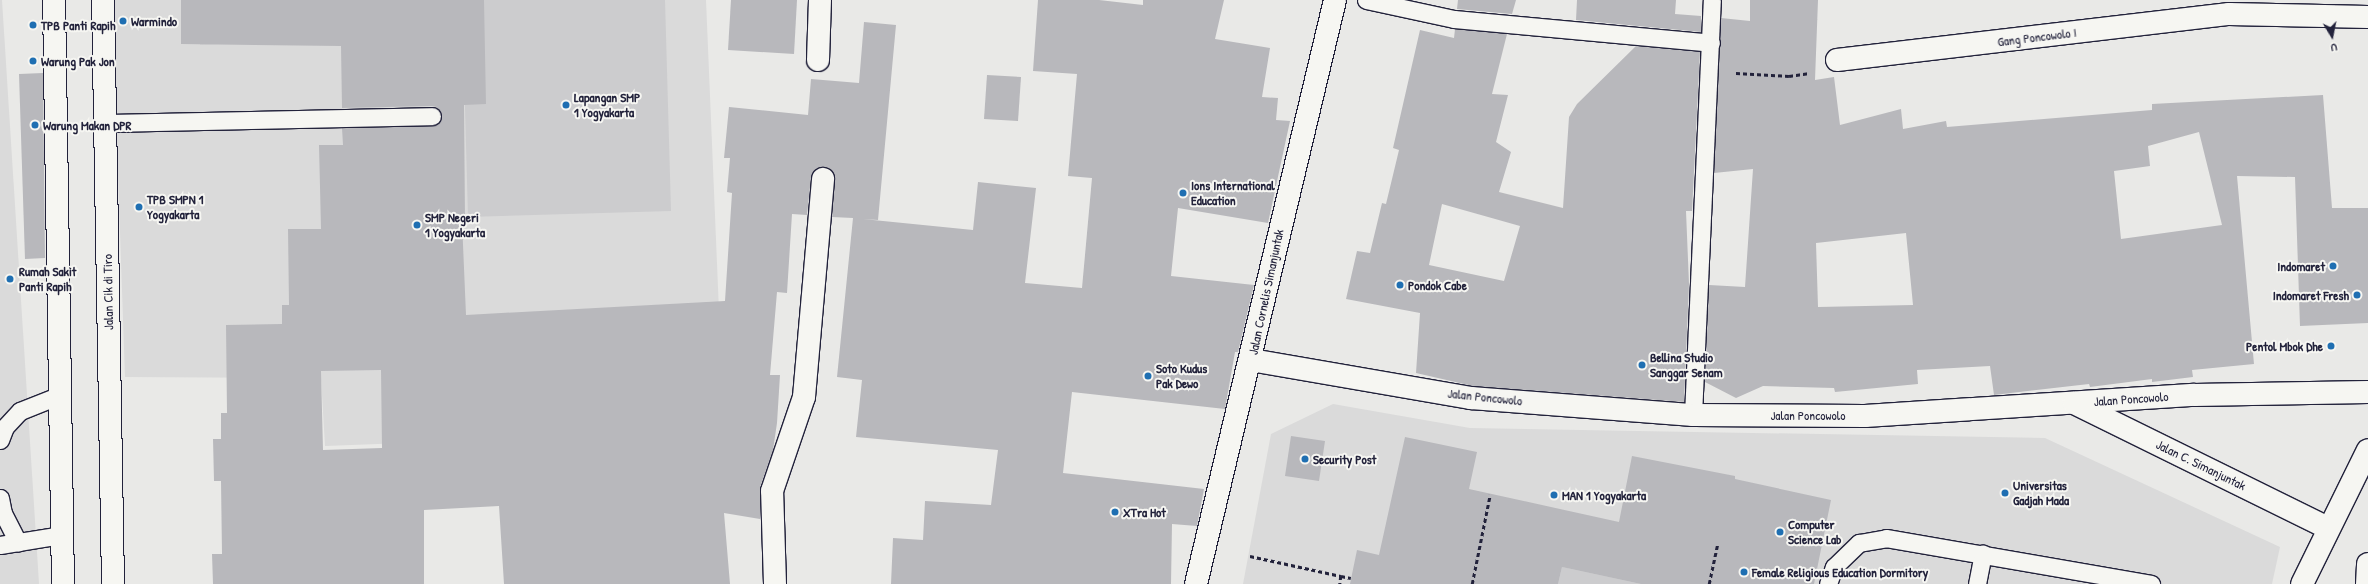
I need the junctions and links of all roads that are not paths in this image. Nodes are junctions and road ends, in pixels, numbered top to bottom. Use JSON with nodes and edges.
{"nodes":[{"id":1,"x":54,"y":0,"type":"edge"},
{"id":2,"x":103,"y":0,"type":"edge"},
{"id":3,"x":820,"y":0,"type":"edge"},
{"id":4,"x":1335,"y":0,"type":"edge"},
{"id":5,"x":1366,"y":0,"type":"edge"},
{"id":6,"x":1712,"y":0,"type":"edge"},
{"id":7,"x":2223,"y":8,"type":"edge"},
{"id":8,"x":2368,"y":17,"type":"edge"},
{"id":9,"x":1711,"y":43,"type":"junction"},
{"id":10,"x":818,"y":60,"type":"dead end"},
{"id":11,"x":1837,"y":60,"type":"road end"},
{"id":12,"x":432,"y":116,"type":"dead end"},
{"id":13,"x":105,"y":122,"type":"junction"},
{"id":14,"x":823,"y":179,"type":"dead end"},
{"id":15,"x":1251,"y":360,"type":"junction"},
{"id":16,"x":2368,"y":392,"type":"edge"},
{"id":17,"x":60,"y":395,"type":"junction"},
{"id":18,"x":2074,"y":403,"type":"junction"},
{"id":19,"x":1693,"y":415,"type":"junction"},
{"id":20,"x":0,"y":440,"type":"edge"},
{"id":21,"x":2368,"y":450,"type":"edge"},
{"id":22,"x":0,"y":498,"type":"edge"},
{"id":23,"x":2328,"y":528,"type":"junction"},
{"id":24,"x":62,"y":535,"type":"junction"},
{"id":25,"x":18,"y":542,"type":"junction"},
{"id":26,"x":0,"y":545,"type":"edge"},
{"id":27,"x":1983,"y":554,"type":"junction"},
{"id":28,"x":2368,"y":564,"type":"edge"},
{"id":29,"x":63,"y":584,"type":"edge"},
{"id":30,"x":113,"y":584,"type":"edge"},
{"id":31,"x":776,"y":584,"type":"edge"},
{"id":32,"x":1196,"y":584,"type":"edge"},
{"id":33,"x":1828,"y":584,"type":"edge"},
{"id":34,"x":1976,"y":584,"type":"edge"},
{"id":35,"x":2151,"y":584,"type":"edge"},
{"id":36,"x":2302,"y":584,"type":"edge"},
{"id":37,"x":2367,"y":584,"type":"edge"}],
"edges":[{"from":1,"to":17,"type":"street"},
{"from":2,"to":13,"type":"street","name":"Jalan Cik di Tiro"},
{"from":3,"to":10,"type":"street"},
{"from":4,"to":15,"type":"street","name":"Jalan Cornelis Simanjuntak"},
{"from":5,"to":9,"type":"lane"},
{"from":6,"to":9,"type":"lane"},
{"from":7,"to":8,"type":"street","name":"Gang Poncowolo I"},
{"from":7,"to":11,"type":"street","name":"Gang Poncowolo I"},
{"from":9,"to":19,"type":"lane"},
{"from":12,"to":13,"type":"lane"},
{"from":13,"to":30,"type":"street","name":"Jalan Cik di Tiro"},
{"from":14,"to":31,"type":"street"},
{"from":15,"to":19,"type":"street","name":"Jalan Poncowolo"},
{"from":15,"to":32,"type":"street","name":"Jalan Cornelis Simanjuntak"},
{"from":16,"to":18,"type":"street","name":"Jalan Poncowolo"},
{"from":17,"to":20,"type":"lane"},
{"from":17,"to":24,"type":"street"},
{"from":18,"to":19,"type":"street","name":"Jalan Poncowolo"},
{"from":18,"to":23,"type":"street","name":"Jalan C. Simanjuntak"},
{"from":21,"to":23,"type":"street"},
{"from":22,"to":25,"type":"lane"},
{"from":23,"to":36,"type":"street"},
{"from":24,"to":25,"type":"lane"},
{"from":24,"to":29,"type":"street"},
{"from":25,"to":26,"type":"lane"},
{"from":27,"to":33,"type":"lane"},
{"from":27,"to":34,"type":"lane"},
{"from":27,"to":35,"type":"lane"},
{"from":28,"to":37,"type":"street"}]}
